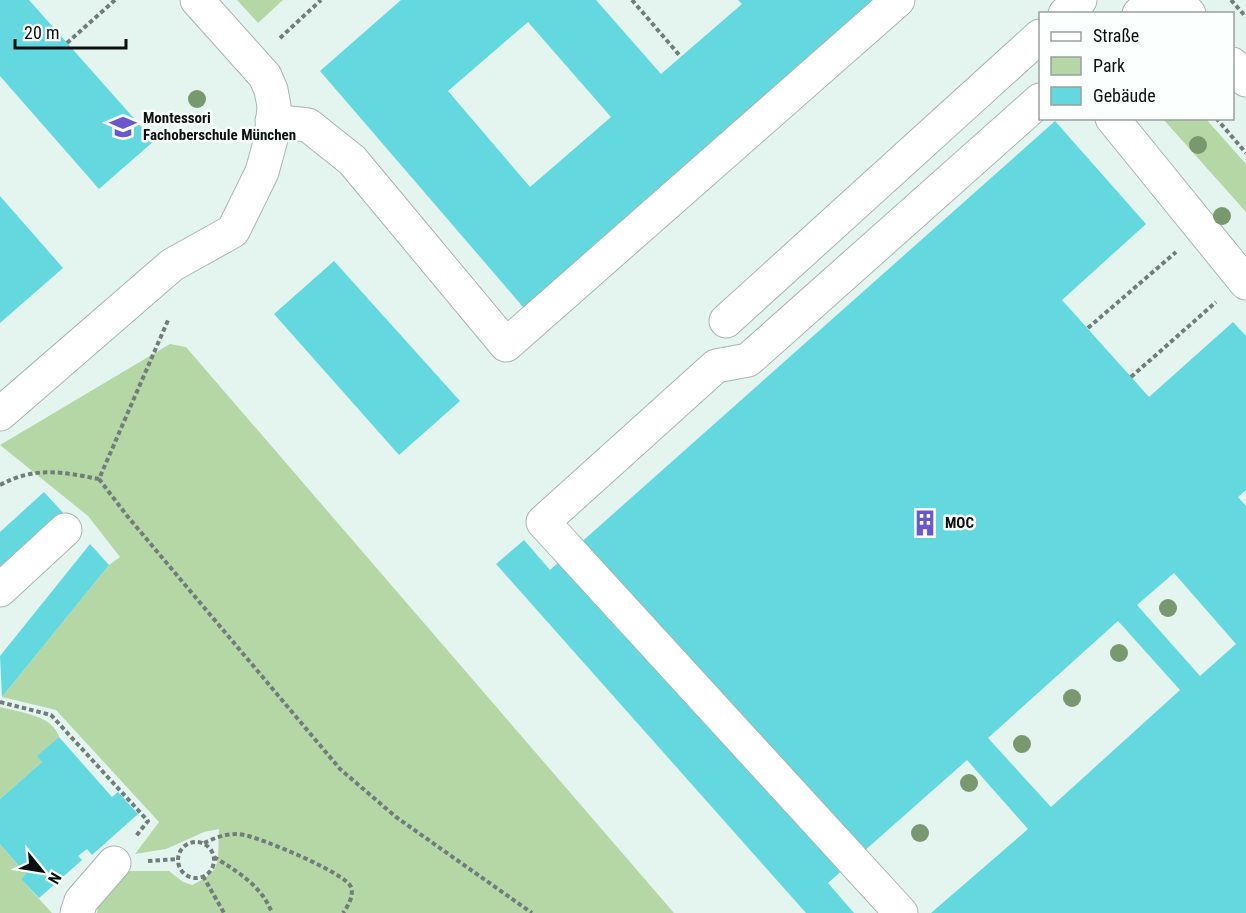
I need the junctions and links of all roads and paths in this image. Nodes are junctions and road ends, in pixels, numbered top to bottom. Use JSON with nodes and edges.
{"nodes":[{"id":1,"x":115,"y":0,"type":"edge"},
{"id":2,"x":197,"y":0,"type":"edge"},
{"id":3,"x":321,"y":0,"type":"edge"},
{"id":4,"x":632,"y":0,"type":"edge"},
{"id":5,"x":898,"y":0,"type":"edge"},
{"id":6,"x":1080,"y":0,"type":"edge"},
{"id":7,"x":1154,"y":0,"type":"edge"},
{"id":8,"x":1177,"y":0,"type":"edge"},
{"id":9,"x":1231,"y":0,"type":"edge"},
{"id":10,"x":1067,"y":12,"type":"edge"},
{"id":11,"x":1140,"y":12,"type":"edge"},
{"id":12,"x":1187,"y":12,"type":"edge"},
{"id":13,"x":1246,"y":17,"type":"edge"},
{"id":14,"x":1039,"y":38,"type":"edge"},
{"id":15,"x":67,"y":43,"type":"dead end"},
{"id":16,"x":273,"y":44,"type":"dead end"},
{"id":17,"x":681,"y":57,"type":"dead end"},
{"id":18,"x":1234,"y":65,"type":"edge"},
{"id":19,"x":1246,"y":79,"type":"edge"},
{"id":20,"x":1039,"y":102,"type":"edge"},
{"id":21,"x":1115,"y":120,"type":"edge"},
{"id":22,"x":1218,"y":120,"type":"edge"},
{"id":23,"x":272,"y":121,"type":"junction"},
{"id":24,"x":1246,"y":153,"type":"edge"},
{"id":25,"x":1202,"y":230,"type":"junction"},
{"id":26,"x":1244,"y":281,"type":"edge"},
{"id":27,"x":172,"y":309,"type":"dead end"},
{"id":28,"x":726,"y":321,"type":"dead end"},
{"id":29,"x":1088,"y":328,"type":"dead end"},
{"id":30,"x":1131,"y":378,"type":"dead end"},
{"id":31,"x":0,"y":414,"type":"edge"},
{"id":32,"x":99,"y":479,"type":"junction"},
{"id":33,"x":0,"y":485,"type":"edge"},
{"id":34,"x":65,"y":530,"type":"dead end"},
{"id":35,"x":0,"y":590,"type":"edge"},
{"id":36,"x":0,"y":702,"type":"edge"},
{"id":37,"x":204,"y":843,"type":"junction"},
{"id":38,"x":214,"y":857,"type":"junction"},
{"id":39,"x":114,"y":862,"type":"joint"},
{"id":40,"x":203,"y":876,"type":"junction"},
{"id":41,"x":77,"y":913,"type":"edge"},
{"id":42,"x":224,"y":913,"type":"edge"},
{"id":43,"x":272,"y":913,"type":"edge"},
{"id":44,"x":343,"y":913,"type":"edge"},
{"id":45,"x":532,"y":913,"type":"edge"},
{"id":46,"x":902,"y":913,"type":"edge"}],
"edges":[{"from":1,"to":15,"type":"path"},
{"from":2,"to":23,"type":"street"},
{"from":3,"to":16,"type":"path"},
{"from":4,"to":17,"type":"path"},
{"from":5,"to":23,"type":"street"},
{"from":6,"to":10,"type":"street"},
{"from":7,"to":11,"type":"street"},
{"from":8,"to":12,"type":"street"},
{"from":9,"to":13,"type":"path"},
{"from":14,"to":28,"type":"street"},
{"from":18,"to":19,"type":"street"},
{"from":20,"to":46,"type":"street"},
{"from":21,"to":25,"type":"street"},
{"from":22,"to":24,"type":"path"},
{"from":23,"to":31,"type":"street"},
{"from":25,"to":26,"type":"street"},
{"from":25,"to":29,"type":"path"},
{"from":26,"to":30,"type":"path"},
{"from":27,"to":32,"type":"path"},
{"from":32,"to":33,"type":"path"},
{"from":32,"to":45,"type":"path"},
{"from":34,"to":35,"type":"street"},
{"from":36,"to":39,"type":"path"},
{"from":37,"to":38,"type":"path"},
{"from":37,"to":40,"type":"path"},
{"from":37,"to":44,"type":"path"},
{"from":38,"to":40,"type":"path"},
{"from":38,"to":43,"type":"path"},
{"from":39,"to":41,"type":"street"},
{"from":40,"to":42,"type":"path"}]}
